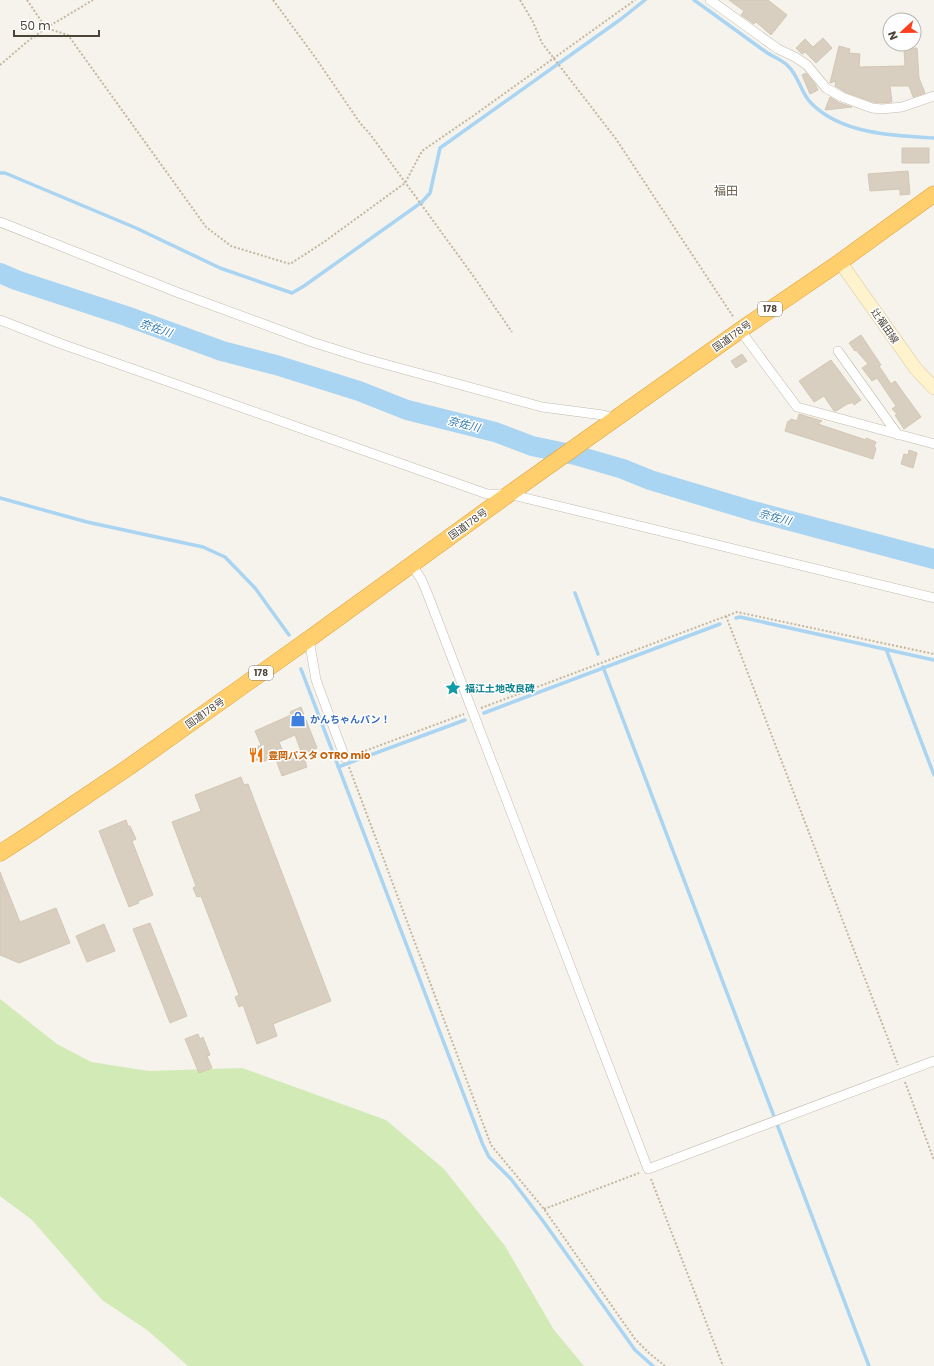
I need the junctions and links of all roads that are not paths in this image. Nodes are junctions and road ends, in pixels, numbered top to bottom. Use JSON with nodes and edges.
{"nodes":[{"id":1,"x":710,"y":0,"type":"edge"},
{"id":2,"x":934,"y":96,"type":"edge"},
{"id":3,"x":934,"y":194,"type":"edge"},
{"id":4,"x":0,"y":222,"type":"edge"},
{"id":5,"x":840,"y":262,"type":"junction"},
{"id":6,"x":0,"y":320,"type":"edge"},
{"id":7,"x":741,"y":330,"type":"junction"},
{"id":8,"x":838,"y":351,"type":"dead end"},
{"id":9,"x":934,"y":388,"type":"edge"},
{"id":10,"x":611,"y":422,"type":"junction"},
{"id":11,"x":898,"y":435,"type":"junction"},
{"id":12,"x":934,"y":444,"type":"edge"},
{"id":13,"x":513,"y":491,"type":"junction"},
{"id":14,"x":412,"y":565,"type":"junction"},
{"id":15,"x":934,"y":598,"type":"edge"},
{"id":16,"x":309,"y":639,"type":"junction"},
{"id":17,"x":345,"y":758,"type":"road end"},
{"id":18,"x":0,"y":852,"type":"edge"},
{"id":19,"x":934,"y":1061,"type":"edge"}],
"edges":[{"from":1,"to":2,"type":"street"},
{"from":3,"to":5,"type":"highway","name":"国道178号","number":"178"},
{"from":4,"to":10,"type":"street"},
{"from":5,"to":7,"type":"highway","name":"国道178号","number":"178"},
{"from":5,"to":9,"type":"main road","name":"辻福田線"},
{"from":6,"to":13,"type":"street"},
{"from":7,"to":10,"type":"highway","name":"国道178号","number":"178"},
{"from":7,"to":11,"type":"street"},
{"from":8,"to":11,"type":"street"},
{"from":10,"to":13,"type":"highway","name":"国道178号","number":"178"},
{"from":11,"to":12,"type":"street"},
{"from":13,"to":14,"type":"highway","name":"国道178号","number":"178"},
{"from":13,"to":15,"type":"street"},
{"from":14,"to":16,"type":"highway","name":"国道178号","number":"178"},
{"from":14,"to":19,"type":"street"},
{"from":16,"to":17,"type":"street"},
{"from":16,"to":18,"type":"highway","name":"国道178号","number":"178"}]}
